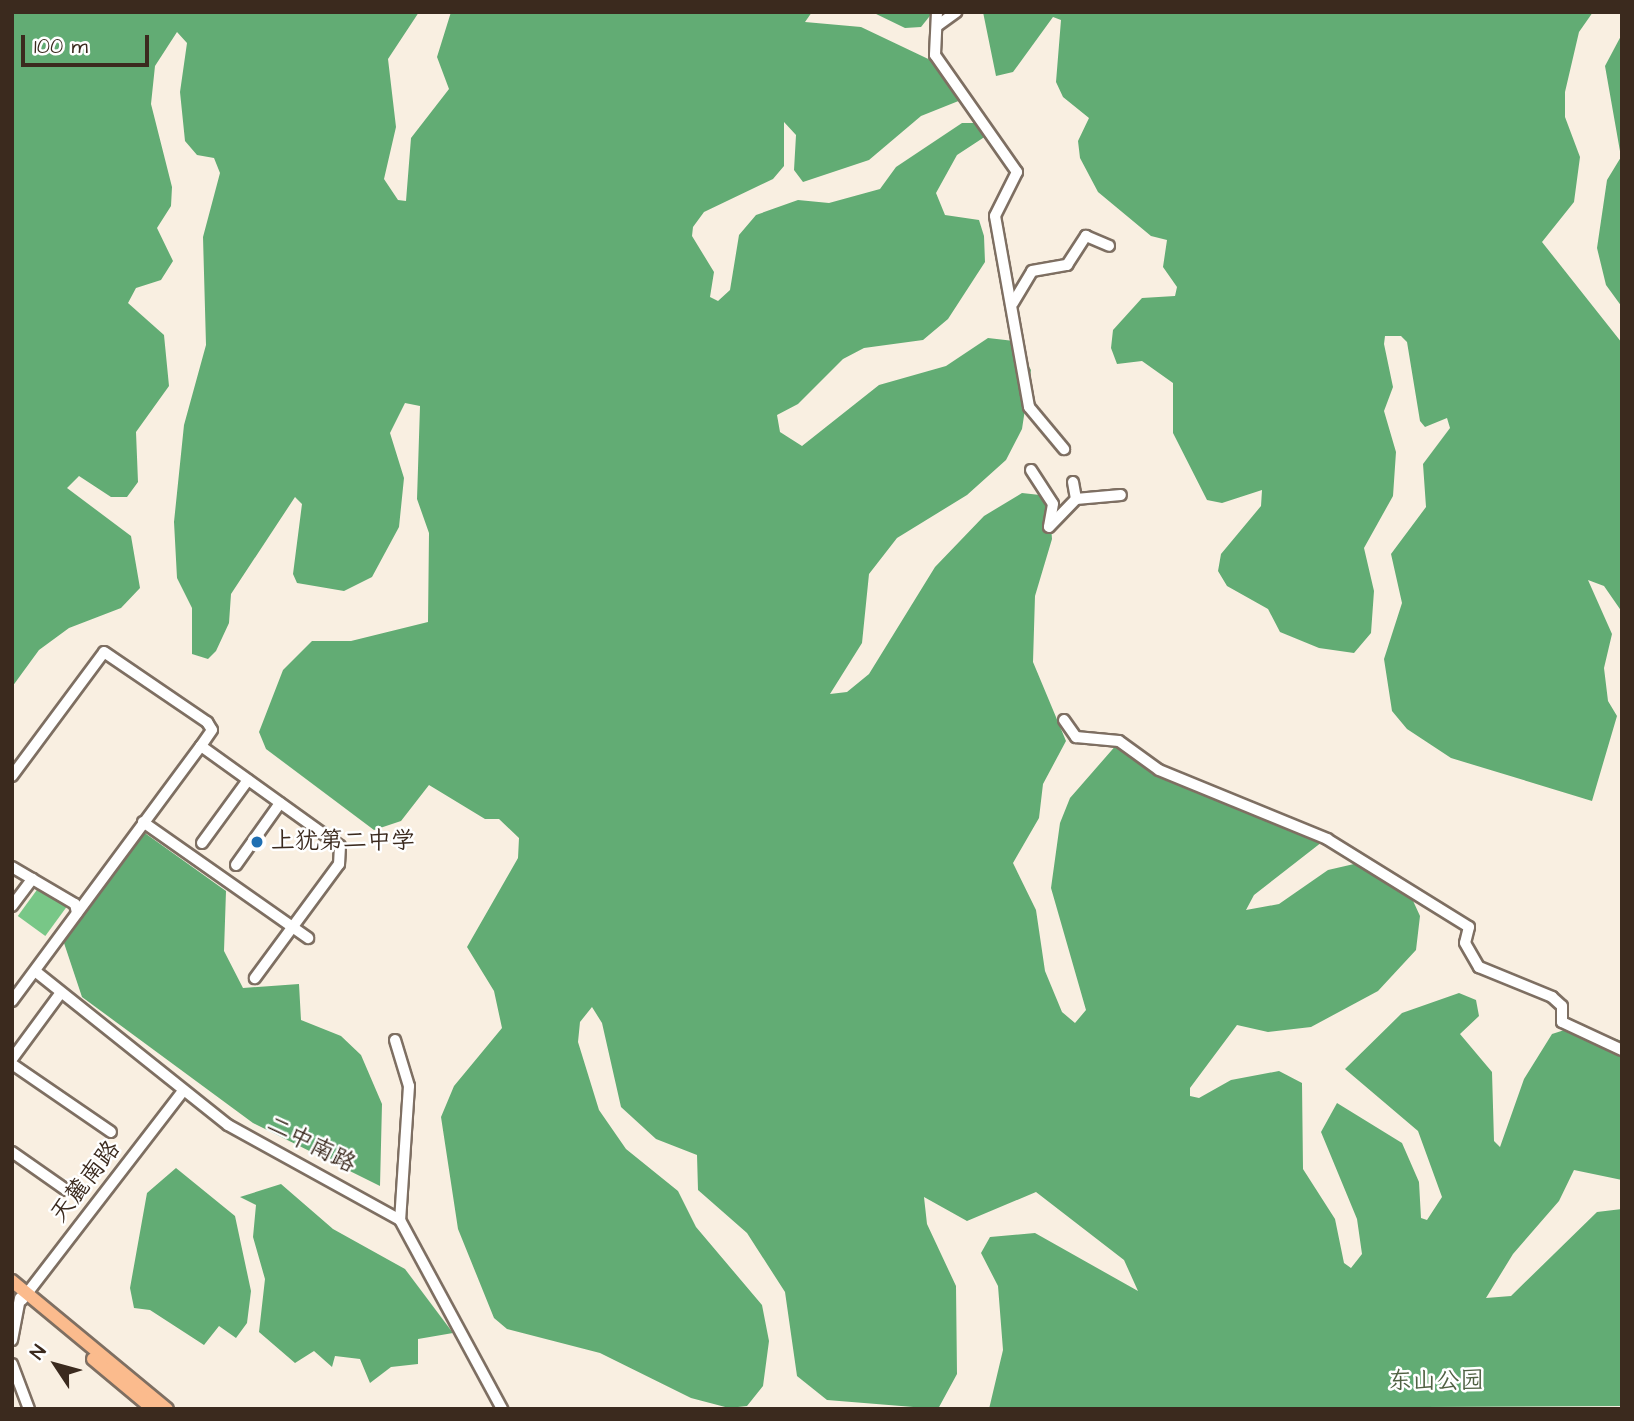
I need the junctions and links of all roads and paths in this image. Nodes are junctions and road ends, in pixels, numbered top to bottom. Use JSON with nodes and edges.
{"nodes":[{"id":1,"x":937,"y":12,"type":"edge"},
{"id":2,"x":956,"y":12,"type":"edge"},
{"id":3,"x":937,"y":26,"type":"junction"},
{"id":4,"x":1109,"y":246,"type":"dead end"},
{"id":5,"x":1013,"y":303,"type":"junction"},
{"id":6,"x":1064,"y":449,"type":"dead end"},
{"id":7,"x":1031,"y":470,"type":"dead end"},
{"id":8,"x":1073,"y":482,"type":"dead end"},
{"id":9,"x":1121,"y":495,"type":"dead end"},
{"id":10,"x":1076,"y":499,"type":"junction"},
{"id":11,"x":1064,"y":720,"type":"dead end"},
{"id":12,"x":201,"y":746,"type":"junction"},
{"id":13,"x":12,"y":776,"type":"edge"},
{"id":14,"x":247,"y":780,"type":"junction"},
{"id":15,"x":280,"y":803,"type":"junction"},
{"id":16,"x":143,"y":822,"type":"junction"},
{"id":17,"x":202,"y":843,"type":"dead end"},
{"id":18,"x":236,"y":865,"type":"dead end"},
{"id":19,"x":12,"y":867,"type":"edge"},
{"id":20,"x":32,"y":879,"type":"junction"},
{"id":21,"x":12,"y":906,"type":"edge"},
{"id":22,"x":77,"y":913,"type":"junction"},
{"id":23,"x":292,"y":927,"type":"junction"},
{"id":24,"x":308,"y":938,"type":"dead end"},
{"id":25,"x":35,"y":971,"type":"junction"},
{"id":26,"x":255,"y":978,"type":"dead end"},
{"id":27,"x":60,"y":994,"type":"junction"},
{"id":28,"x":12,"y":1001,"type":"edge"},
{"id":29,"x":395,"y":1040,"type":"dead end"},
{"id":30,"x":1622,"y":1050,"type":"edge"},
{"id":31,"x":12,"y":1059,"type":"edge"},
{"id":32,"x":12,"y":1064,"type":"edge"},
{"id":33,"x":183,"y":1091,"type":"junction"},
{"id":34,"x":111,"y":1132,"type":"dead end"},
{"id":35,"x":12,"y":1152,"type":"edge"},
{"id":36,"x":66,"y":1191,"type":"dead end"},
{"id":37,"x":400,"y":1220,"type":"junction"},
{"id":38,"x":12,"y":1281,"type":"edge"},
{"id":39,"x":20,"y":1296,"type":"edge"},
{"id":40,"x":12,"y":1340,"type":"edge"},
{"id":41,"x":12,"y":1364,"type":"edge"},
{"id":42,"x":29,"y":1409,"type":"edge"},
{"id":43,"x":153,"y":1409,"type":"edge"},
{"id":44,"x":167,"y":1409,"type":"edge"},
{"id":45,"x":502,"y":1409,"type":"edge"}],
"edges":[{"from":1,"to":3,"type":"street"},
{"from":2,"to":3,"type":"street"},
{"from":3,"to":5,"type":"street"},
{"from":4,"to":5,"type":"street"},
{"from":5,"to":6,"type":"street"},
{"from":7,"to":10,"type":"street"},
{"from":8,"to":10,"type":"street"},
{"from":9,"to":10,"type":"street"},
{"from":11,"to":30,"type":"street"},
{"from":12,"to":13,"type":"street"},
{"from":12,"to":14,"type":"street"},
{"from":12,"to":16,"type":"street"},
{"from":14,"to":15,"type":"street"},
{"from":14,"to":17,"type":"street"},
{"from":15,"to":18,"type":"street"},
{"from":15,"to":23,"type":"street"},
{"from":16,"to":22,"type":"street"},
{"from":16,"to":23,"type":"street"},
{"from":19,"to":20,"type":"street"},
{"from":20,"to":21,"type":"street"},
{"from":20,"to":22,"type":"street"},
{"from":22,"to":25,"type":"street"},
{"from":23,"to":24,"type":"street"},
{"from":23,"to":26,"type":"street"},
{"from":25,"to":27,"type":"street","name":"二中南路"},
{"from":25,"to":28,"type":"street"},
{"from":27,"to":31,"type":"street"},
{"from":27,"to":33,"type":"street","name":"二中南路"},
{"from":29,"to":37,"type":"street"},
{"from":32,"to":34,"type":"street"},
{"from":33,"to":37,"type":"street","name":"二中南路"},
{"from":33,"to":39,"type":"street","name":"天麓南路"},
{"from":35,"to":36,"type":"street"},
{"from":37,"to":45,"type":"street","name":"二中南路"},
{"from":38,"to":39,"type":"main road"},
{"from":39,"to":40,"type":"street"},
{"from":39,"to":43,"type":"main road"},
{"from":39,"to":44,"type":"main road"},
{"from":41,"to":42,"type":"street"}]}
